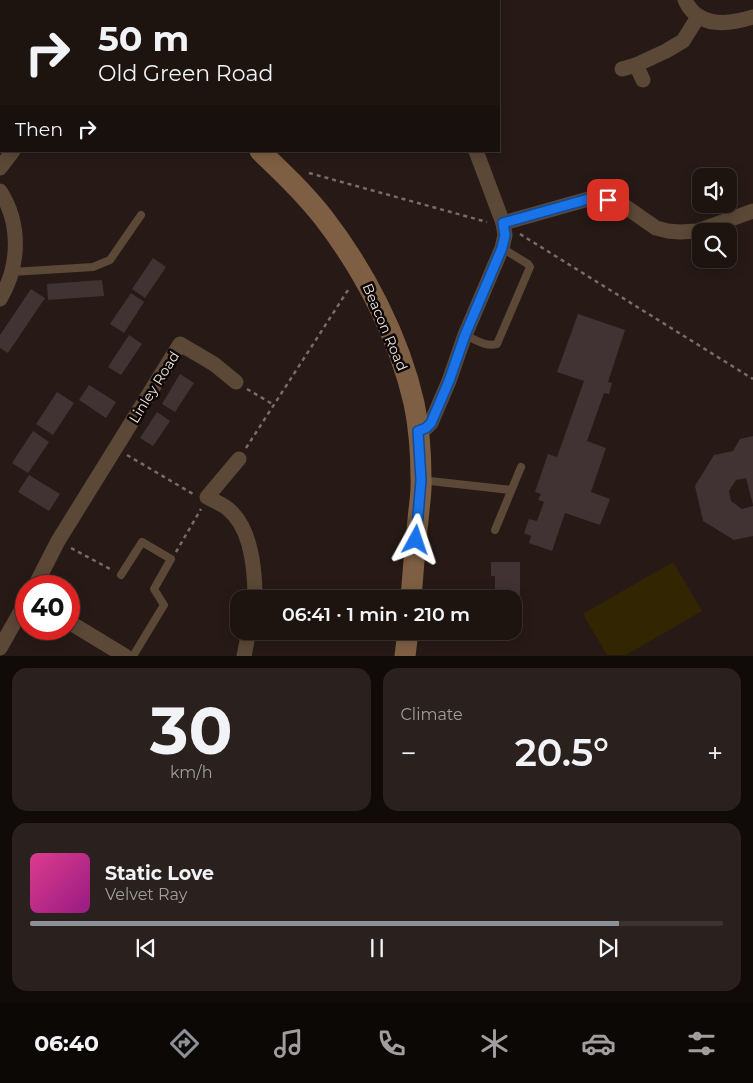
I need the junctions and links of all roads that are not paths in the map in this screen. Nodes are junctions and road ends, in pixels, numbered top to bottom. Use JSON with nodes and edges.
{"nodes":[{"id":1,"x":685,"y":0,"type":"edge"},
{"id":2,"x":698,"y":17,"type":"junction"},
{"id":3,"x":753,"y":18,"type":"edge"},
{"id":4,"x":643,"y":80,"type":"dead end"},
{"id":5,"x":12,"y":152,"type":"edge"},
{"id":6,"x":261,"y":152,"type":"edge"},
{"id":7,"x":476,"y":152,"type":"edge"},
{"id":8,"x":0,"y":168,"type":"edge"},
{"id":9,"x":0,"y":191,"type":"edge"},
{"id":10,"x":753,"y":211,"type":"edge"},
{"id":11,"x":141,"y":215,"type":"dead end"},
{"id":12,"x":503,"y":223,"type":"junction"},
{"id":13,"x":502,"y":248,"type":"junction"},
{"id":14,"x":12,"y":272,"type":"junction"},
{"id":15,"x":0,"y":298,"type":"edge"},
{"id":16,"x":465,"y":335,"type":"junction"},
{"id":17,"x":236,"y":382,"type":"road end"},
{"id":18,"x":418,"y":431,"type":"junction"},
{"id":19,"x":239,"y":459,"type":"road end"},
{"id":20,"x":521,"y":467,"type":"dead end"},
{"id":21,"x":421,"y":480,"type":"junction"},
{"id":22,"x":511,"y":490,"type":"junction"},
{"id":23,"x":495,"y":530,"type":"dead end"},
{"id":24,"x":41,"y":575,"type":"edge"},
{"id":25,"x":121,"y":575,"type":"road end"},
{"id":26,"x":255,"y":590,"type":"edge"},
{"id":27,"x":412,"y":590,"type":"edge"},
{"id":28,"x":15,"y":618,"type":"edge"},
{"id":29,"x":80,"y":629,"type":"edge"},
{"id":30,"x":247,"y":640,"type":"edge"},
{"id":31,"x":407,"y":640,"type":"edge"},
{"id":32,"x":0,"y":648,"type":"edge"},
{"id":33,"x":125,"y":656,"type":"edge"},
{"id":34,"x":133,"y":656,"type":"edge"},
{"id":35,"x":244,"y":656,"type":"edge"},
{"id":36,"x":405,"y":656,"type":"edge"}],
"edges":[{"from":1,"to":2,"type":"street"},
{"from":2,"to":3,"type":"street"},
{"from":2,"to":4,"type":"street"},
{"from":5,"to":8,"type":"street"},
{"from":6,"to":18,"type":"street","name":"Beacon Road"},
{"from":7,"to":12,"type":"street"},
{"from":9,"to":14,"type":"street"},
{"from":10,"to":12,"type":"street"},
{"from":11,"to":14,"type":"lane"},
{"from":12,"to":13,"type":"street"},
{"from":13,"to":16,"type":"street"},
{"from":13,"to":16,"type":"lane"},
{"from":14,"to":15,"type":"street"},
{"from":16,"to":18,"type":"street"},
{"from":17,"to":24,"type":"street","name":"Linley Road"},
{"from":18,"to":21,"type":"street","name":"Beacon Road"},
{"from":19,"to":26,"type":"street"},
{"from":20,"to":22,"type":"lane"},
{"from":21,"to":22,"type":"lane"},
{"from":21,"to":27,"type":"street","name":"Beacon Road"},
{"from":22,"to":23,"type":"lane"},
{"from":25,"to":34,"type":"lane"},
{"from":28,"to":32,"type":"street"},
{"from":29,"to":33,"type":"street"},
{"from":30,"to":35,"type":"street"},
{"from":31,"to":36,"type":"street"}]}
